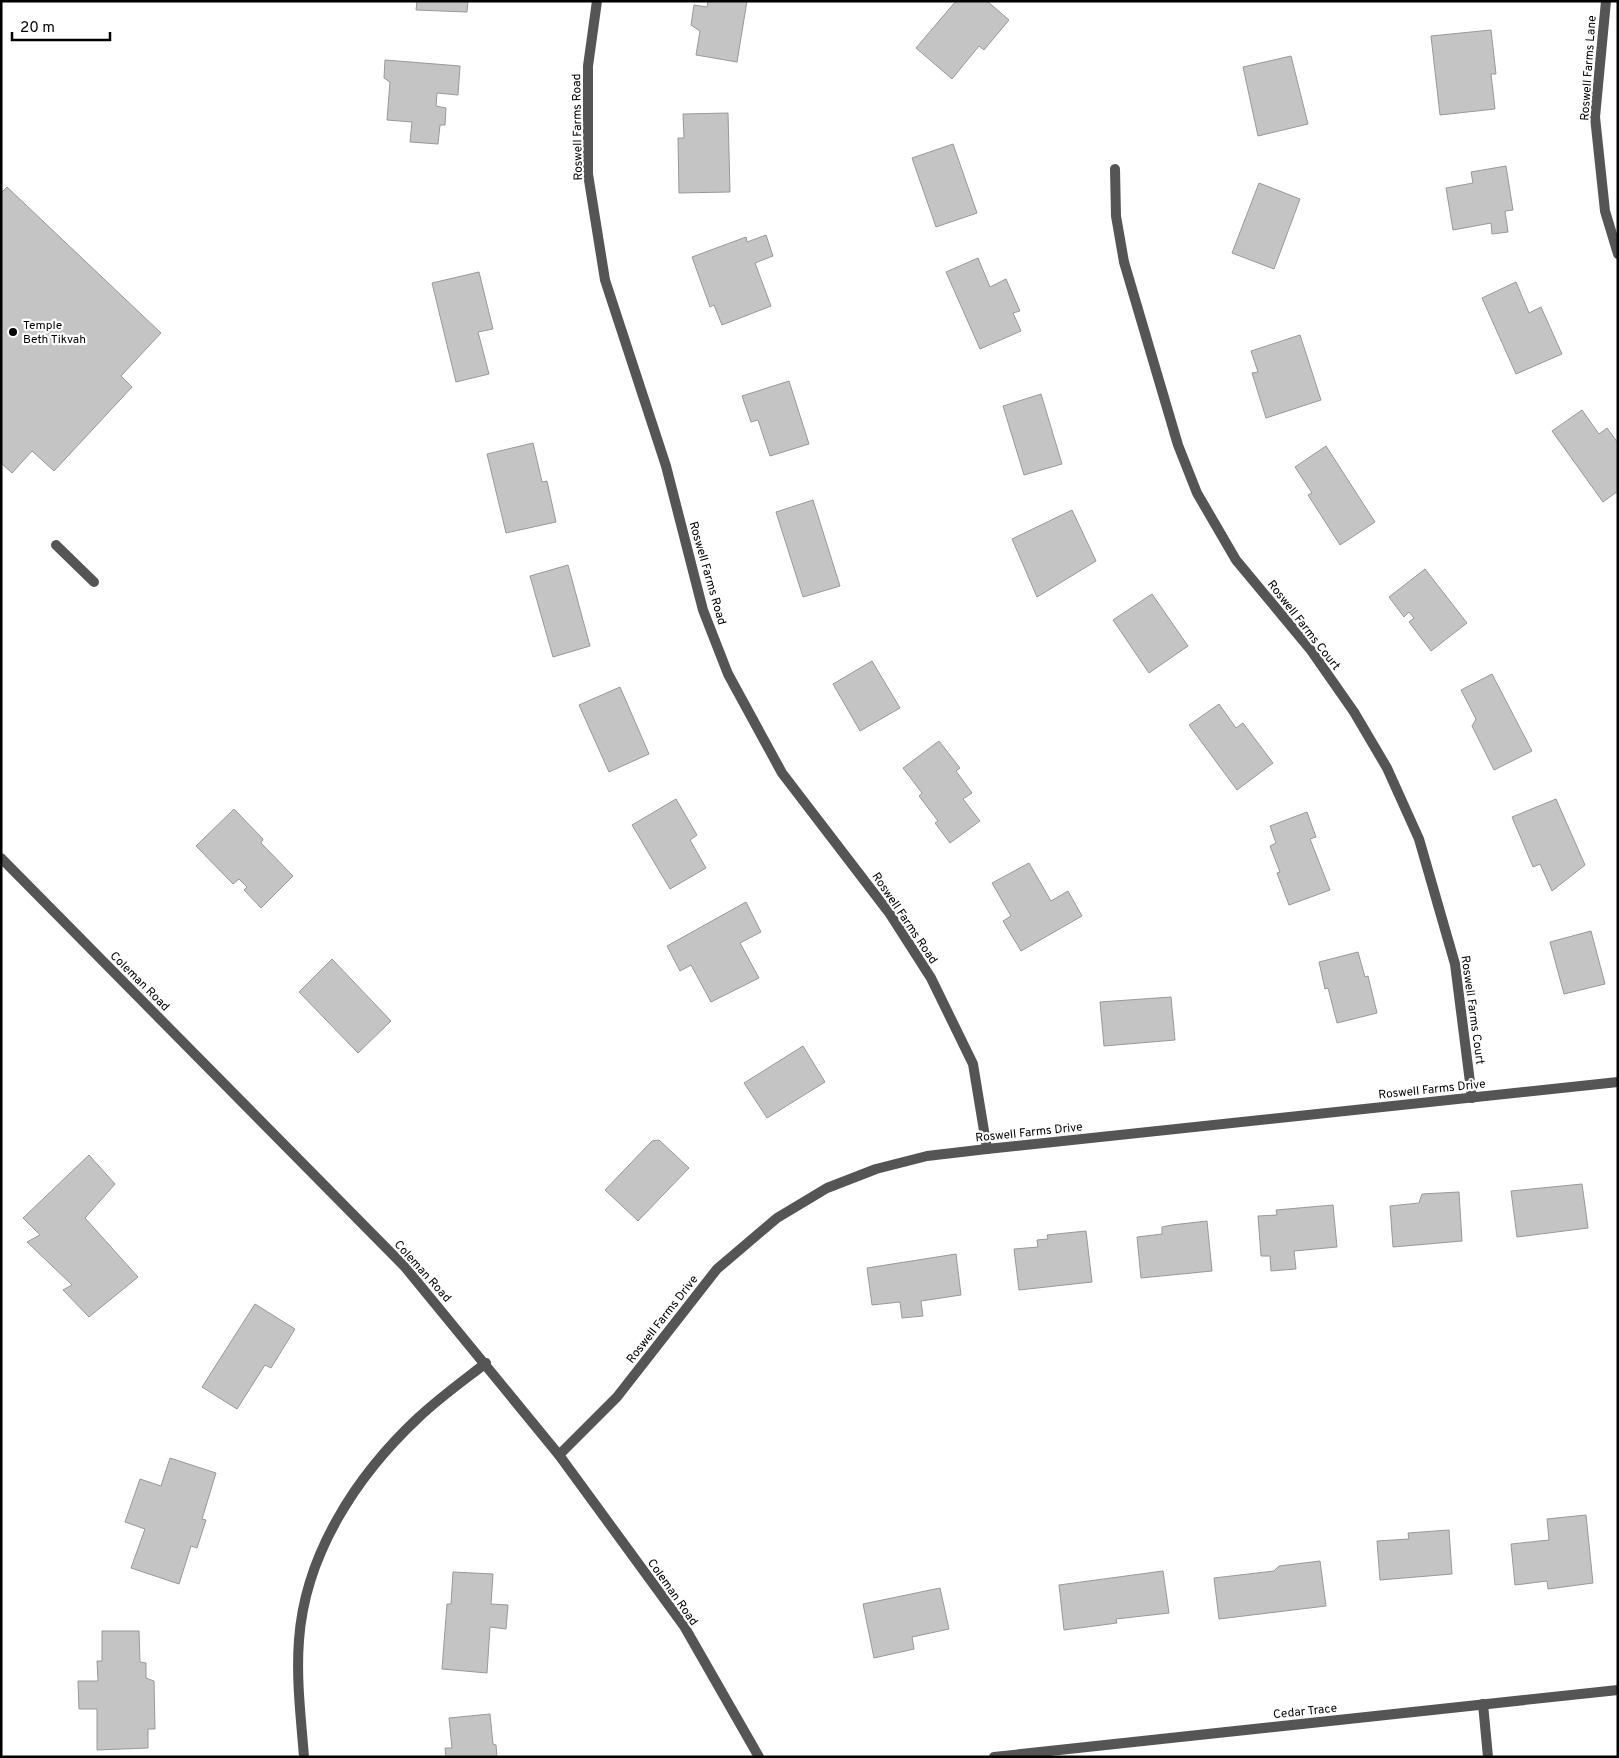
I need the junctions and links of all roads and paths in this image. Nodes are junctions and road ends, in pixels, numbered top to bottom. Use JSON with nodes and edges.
{"nodes":[{"id":1,"x":597,"y":1,"type":"edge"},
{"id":2,"x":1606,"y":1,"type":"edge"},
{"id":3,"x":1114,"y":169,"type":"dead end"},
{"id":4,"x":1618,"y":254,"type":"edge"},
{"id":5,"x":56,"y":545,"type":"dead end"},
{"id":6,"x":94,"y":582,"type":"dead end"},
{"id":7,"x":1,"y":858,"type":"edge"},
{"id":8,"x":1618,"y":1082,"type":"edge"},
{"id":9,"x":1472,"y":1098,"type":"junction"},
{"id":10,"x":987,"y":1149,"type":"junction"},
{"id":11,"x":486,"y":1363,"type":"junction"},
{"id":12,"x":559,"y":1455,"type":"junction"},
{"id":13,"x":1618,"y":1690,"type":"edge"},
{"id":14,"x":1483,"y":1704,"type":"junction"},
{"id":15,"x":304,"y":1757,"type":"edge"},
{"id":16,"x":759,"y":1757,"type":"edge"},
{"id":17,"x":994,"y":1757,"type":"edge"},
{"id":18,"x":1488,"y":1757,"type":"edge"}],
"edges":[{"from":1,"to":10,"type":"street","name":"Roswell Farms Road"},
{"from":2,"to":4,"type":"street","name":"Roswell Farms Lane"},
{"from":3,"to":9,"type":"street","name":"Roswell Farms Court"},
{"from":5,"to":6,"type":"street"},
{"from":7,"to":11,"type":"street","name":"Coleman Road"},
{"from":8,"to":9,"type":"street","name":"Roswell Farms Drive"},
{"from":9,"to":10,"type":"street","name":"Roswell Farms Drive"},
{"from":10,"to":12,"type":"street","name":"Roswell Farms Drive"},
{"from":11,"to":12,"type":"street","name":"Coleman Road"},
{"from":11,"to":15,"type":"street"},
{"from":12,"to":16,"type":"street","name":"Coleman Road"},
{"from":13,"to":14,"type":"street","name":"Cedar Trace"},
{"from":14,"to":17,"type":"street","name":"Cedar Trace"},
{"from":14,"to":18,"type":"street"}]}
